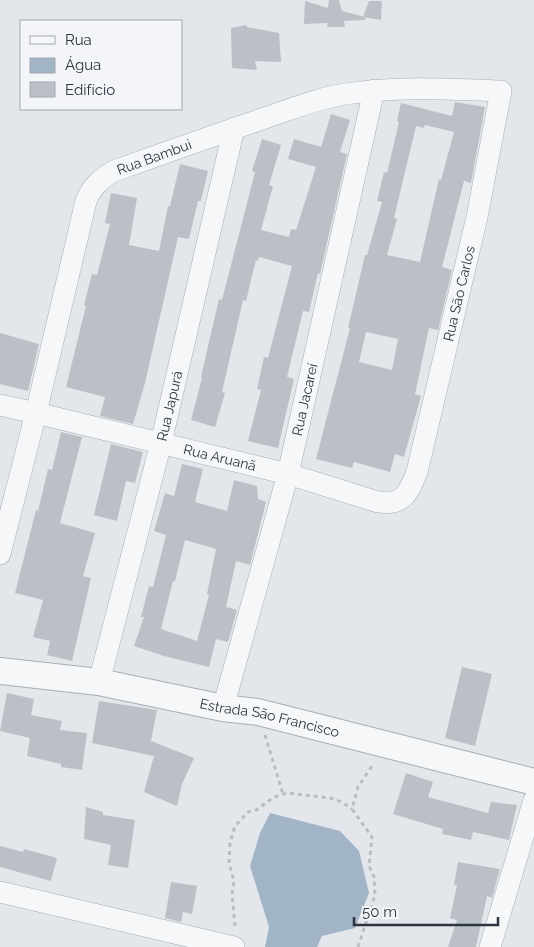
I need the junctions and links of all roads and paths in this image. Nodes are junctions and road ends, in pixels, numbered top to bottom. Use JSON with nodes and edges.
{"nodes":[{"id":1,"x":374,"y":90,"type":"junction"},
{"id":2,"x":501,"y":91,"type":"joint"},
{"id":3,"x":234,"y":128,"type":"junction"},
{"id":4,"x":0,"y":405,"type":"edge"},
{"id":5,"x":36,"y":413,"type":"junction"},
{"id":6,"x":161,"y":443,"type":"junction"},
{"id":7,"x":288,"y":474,"type":"junction"},
{"id":8,"x":407,"y":494,"type":"joint"},
{"id":9,"x":1,"y":542,"type":"edge"},
{"id":10,"x":0,"y":671,"type":"edge"},
{"id":11,"x":99,"y":682,"type":"junction"},
{"id":12,"x":223,"y":708,"type":"junction"},
{"id":13,"x":258,"y":712,"type":"junction"},
{"id":14,"x":386,"y":745,"type":"junction"},
{"id":15,"x":534,"y":782,"type":"edge"},
{"id":16,"x":283,"y":794,"type":"junction"},
{"id":17,"x":534,"y":800,"type":"edge"},
{"id":18,"x":352,"y":809,"type":"junction"},
{"id":19,"x":0,"y":892,"type":"edge"},
{"id":20,"x":235,"y":938,"type":"edge"},
{"id":21,"x":358,"y":947,"type":"edge"},
{"id":22,"x":490,"y":947,"type":"edge"}],
"edges":[{"from":1,"to":2,"type":"street","name":"Rua Bambui"},
{"from":1,"to":3,"type":"street","name":"Rua Bambui"},
{"from":1,"to":7,"type":"street","name":"Rua Jacareí"},
{"from":2,"to":8,"type":"street","name":"Rua São Carlos"},
{"from":3,"to":5,"type":"street","name":"Rua Bambui"},
{"from":3,"to":6,"type":"street","name":"Rua Japurá"},
{"from":4,"to":5,"type":"street","name":"Rua Aruanã"},
{"from":5,"to":6,"type":"street","name":"Rua Aruanã"},
{"from":5,"to":9,"type":"street","name":"Rua Bambui"},
{"from":6,"to":7,"type":"street","name":"Rua Aruanã"},
{"from":6,"to":11,"type":"street","name":"Rua Japurá"},
{"from":7,"to":8,"type":"street","name":"Rua Aruanã"},
{"from":7,"to":12,"type":"street","name":"Rua Jacareí"},
{"from":10,"to":11,"type":"street","name":"Estrada São Francisco"},
{"from":11,"to":12,"type":"street","name":"Estrada São Francisco"},
{"from":12,"to":13,"type":"street","name":"Estrada São Francisco"},
{"from":13,"to":14,"type":"street","name":"Estrada São Francisco"},
{"from":13,"to":16,"type":"path"},
{"from":14,"to":15,"type":"street","name":"Estrada São Francisco"},
{"from":14,"to":18,"type":"path"},
{"from":16,"to":18,"type":"path"},
{"from":16,"to":20,"type":"path"},
{"from":17,"to":22,"type":"street"},
{"from":18,"to":21,"type":"path"},
{"from":19,"to":20,"type":"street"}]}
